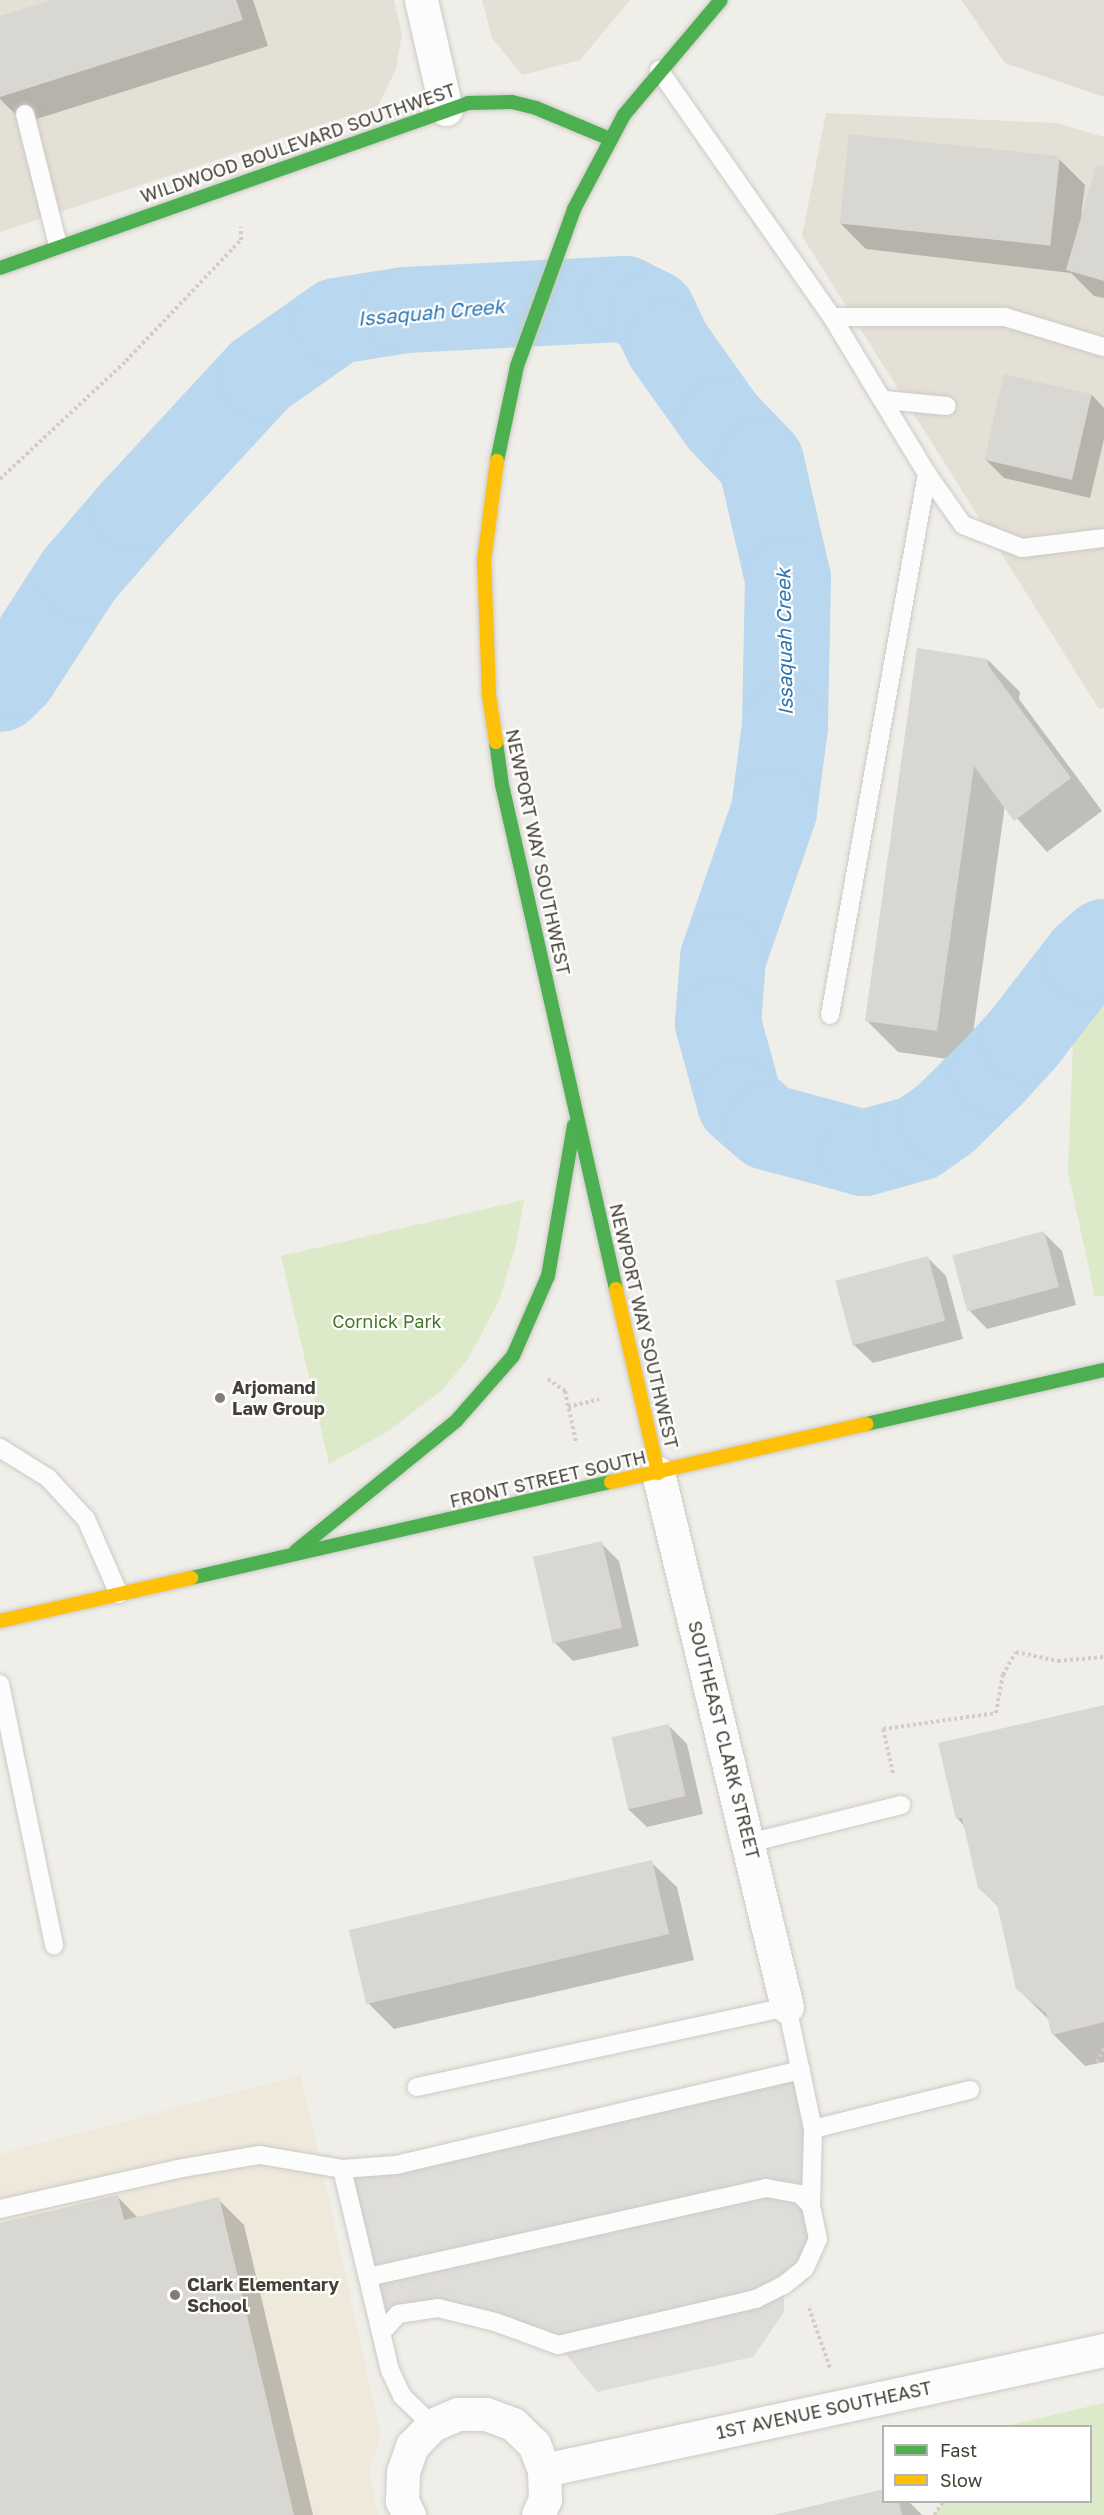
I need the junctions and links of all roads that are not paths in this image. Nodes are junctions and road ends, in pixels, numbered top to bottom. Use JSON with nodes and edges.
{"nodes":[{"id":1,"x":421,"y":0,"type":"edge"},
{"id":2,"x":721,"y":0,"type":"edge"},
{"id":3,"x":659,"y":70,"type":"junction"},
{"id":4,"x":446,"y":110,"type":"junction"},
{"id":5,"x":25,"y":114,"type":"dead end"},
{"id":6,"x":610,"y":139,"type":"junction"},
{"id":7,"x":58,"y":245,"type":"junction"},
{"id":8,"x":0,"y":268,"type":"edge"},
{"id":9,"x":832,"y":317,"type":"junction"},
{"id":10,"x":1104,"y":347,"type":"edge"},
{"id":11,"x":885,"y":400,"type":"junction"},
{"id":12,"x":947,"y":406,"type":"dead end"},
{"id":13,"x":927,"y":474,"type":"junction"},
{"id":14,"x":1104,"y":538,"type":"edge"},
{"id":15,"x":830,"y":1016,"type":"dead end"},
{"id":16,"x":577,"y":1108,"type":"junction"},
{"id":17,"x":1104,"y":1370,"type":"edge"},
{"id":18,"x":0,"y":1448,"type":"edge"},
{"id":19,"x":658,"y":1473,"type":"junction"},
{"id":20,"x":292,"y":1555,"type":"junction"},
{"id":21,"x":119,"y":1594,"type":"junction"},
{"id":22,"x":0,"y":1621,"type":"edge"},
{"id":23,"x":0,"y":1684,"type":"edge"},
{"id":24,"x":901,"y":1805,"type":"road end"},
{"id":25,"x":749,"y":1843,"type":"junction"},
{"id":26,"x":54,"y":1944,"type":"dead end"},
{"id":27,"x":787,"y":2007,"type":"junction"},
{"id":28,"x":801,"y":2070,"type":"junction"},
{"id":29,"x":417,"y":2087,"type":"dead end"},
{"id":30,"x":970,"y":2090,"type":"dead end"},
{"id":31,"x":813,"y":2129,"type":"junction"},
{"id":32,"x":342,"y":2169,"type":"junction"},
{"id":33,"x":811,"y":2206,"type":"junction"},
{"id":34,"x":0,"y":2209,"type":"edge"},
{"id":35,"x":368,"y":2277,"type":"junction"},
{"id":36,"x":382,"y":2332,"type":"junction"},
{"id":37,"x":1104,"y":2350,"type":"edge"},
{"id":38,"x":432,"y":2425,"type":"junction"},
{"id":39,"x":544,"y":2470,"type":"junction"},
{"id":40,"x":409,"y":2515,"type":"edge"},
{"id":41,"x":538,"y":2515,"type":"edge"}],
"edges":[{"from":1,"to":4,"type":"street"},
{"from":2,"to":3,"type":"street","name":"NEWPORT WAY SOUTHWEST"},
{"from":3,"to":6,"type":"street","name":"NEWPORT WAY SOUTHWEST"},
{"from":3,"to":9,"type":"lane"},
{"from":4,"to":6,"type":"street","name":"WILDWOOD BOULEVARD SOUTHWEST"},
{"from":4,"to":7,"type":"street","name":"WILDWOOD BOULEVARD SOUTHWEST"},
{"from":5,"to":7,"type":"lane"},
{"from":6,"to":16,"type":"street","name":"NEWPORT WAY SOUTHWEST"},
{"from":7,"to":8,"type":"street","name":"WILDWOOD BOULEVARD SOUTHWEST"},
{"from":9,"to":10,"type":"lane"},
{"from":9,"to":11,"type":"lane"},
{"from":11,"to":12,"type":"lane"},
{"from":11,"to":13,"type":"lane"},
{"from":13,"to":14,"type":"lane"},
{"from":13,"to":15,"type":"lane"},
{"from":16,"to":19,"type":"street","name":"NEWPORT WAY SOUTHWEST"},
{"from":16,"to":20,"type":"street"},
{"from":17,"to":19,"type":"street","name":"FRONT STREET SOUTH"},
{"from":18,"to":21,"type":"lane"},
{"from":19,"to":20,"type":"street","name":"FRONT STREET SOUTH"},
{"from":19,"to":25,"type":"street","name":"SOUTHEAST CLARK STREET"},
{"from":20,"to":21,"type":"street","name":"FRONT STREET SOUTH"},
{"from":21,"to":22,"type":"street","name":"FRONT STREET SOUTH"},
{"from":23,"to":26,"type":"lane"},
{"from":24,"to":25,"type":"lane"},
{"from":25,"to":27,"type":"street","name":"SOUTHEAST CLARK STREET"},
{"from":27,"to":28,"type":"lane"},
{"from":27,"to":29,"type":"lane"},
{"from":28,"to":31,"type":"lane"},
{"from":28,"to":32,"type":"lane"},
{"from":30,"to":31,"type":"lane"},
{"from":31,"to":33,"type":"lane"},
{"from":32,"to":34,"type":"lane"},
{"from":32,"to":35,"type":"lane"},
{"from":33,"to":35,"type":"lane"},
{"from":33,"to":36,"type":"lane"},
{"from":35,"to":36,"type":"lane"},
{"from":36,"to":38,"type":"lane"},
{"from":37,"to":39,"type":"street","name":"1ST AVENUE SOUTHEAST"},
{"from":38,"to":39,"type":"street"},
{"from":38,"to":40,"type":"street"},
{"from":39,"to":41,"type":"street"}]}
